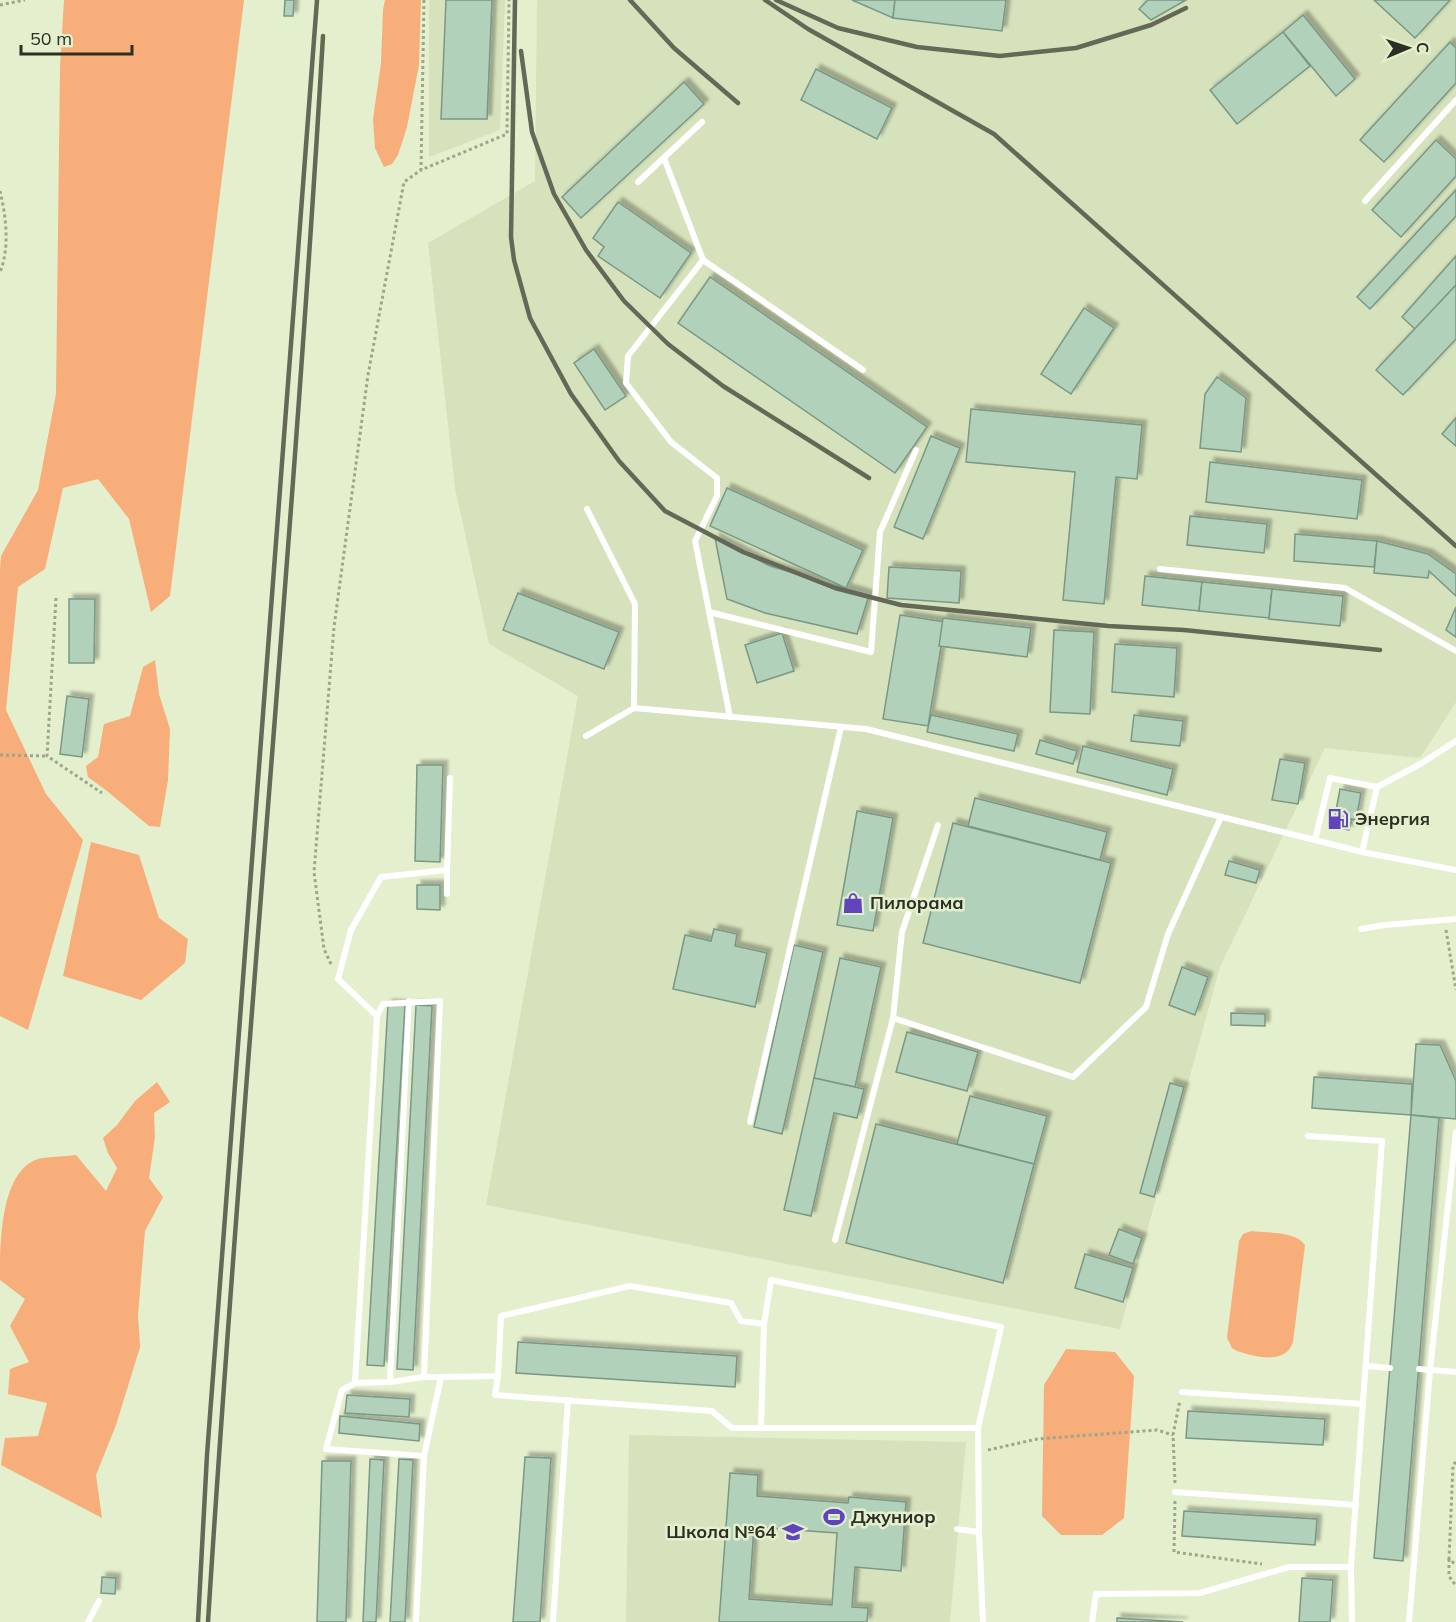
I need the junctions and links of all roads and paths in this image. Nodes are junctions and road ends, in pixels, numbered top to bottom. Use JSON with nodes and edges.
{"nodes":[{"id":1,"x":25,"y":0,"type":"edge"},
{"id":2,"x":424,"y":0,"type":"edge"},
{"id":3,"x":509,"y":0,"type":"edge"},
{"id":4,"x":0,"y":5,"type":"edge"},
{"id":5,"x":1456,"y":100,"type":"edge"},
{"id":6,"x":702,"y":122,"type":"dead end"},
{"id":7,"x":664,"y":158,"type":"junction"},
{"id":8,"x":421,"y":170,"type":"junction"},
{"id":9,"x":638,"y":182,"type":"dead end"},
{"id":10,"x":0,"y":191,"type":"edge"},
{"id":11,"x":1365,"y":201,"type":"dead end"},
{"id":12,"x":703,"y":260,"type":"junction"},
{"id":13,"x":0,"y":272,"type":"edge"},
{"id":14,"x":863,"y":370,"type":"dead end"},
{"id":15,"x":916,"y":450,"type":"dead end"},
{"id":16,"x":587,"y":509,"type":"dead end"},
{"id":17,"x":1160,"y":569,"type":"dead end"},
{"id":18,"x":56,"y":598,"type":"dead end"},
{"id":19,"x":709,"y":612,"type":"junction"},
{"id":20,"x":1456,"y":651,"type":"edge"},
{"id":21,"x":634,"y":708,"type":"junction"},
{"id":22,"x":730,"y":717,"type":"junction"},
{"id":23,"x":841,"y":727,"type":"junction"},
{"id":24,"x":586,"y":736,"type":"dead end"},
{"id":25,"x":1456,"y":741,"type":"edge"},
{"id":26,"x":0,"y":754,"type":"edge"},
{"id":27,"x":47,"y":756,"type":"junction"},
{"id":28,"x":450,"y":778,"type":"dead end"},
{"id":29,"x":1377,"y":787,"type":"junction"},
{"id":30,"x":102,"y":793,"type":"dead end"},
{"id":31,"x":1221,"y":817,"type":"junction"},
{"id":32,"x":938,"y":825,"type":"dead end"},
{"id":33,"x":1315,"y":840,"type":"junction"},
{"id":34,"x":1362,"y":852,"type":"junction"},
{"id":35,"x":447,"y":870,"type":"junction"},
{"id":36,"x":1456,"y":870,"type":"edge"},
{"id":37,"x":447,"y":894,"type":"dead end"},
{"id":38,"x":1456,"y":919,"type":"edge"},
{"id":39,"x":1445,"y":920,"type":"junction"},
{"id":40,"x":1361,"y":929,"type":"dead end"},
{"id":41,"x":338,"y":979,"type":"junction"},
{"id":42,"x":1456,"y":990,"type":"edge"},
{"id":43,"x":409,"y":1002,"type":"junction"},
{"id":44,"x":377,"y":1016,"type":"junction"},
{"id":45,"x":894,"y":1018,"type":"junction"},
{"id":46,"x":750,"y":1122,"type":"dead end"},
{"id":47,"x":1456,"y":1132,"type":"edge"},
{"id":48,"x":1308,"y":1136,"type":"dead end"},
{"id":49,"x":835,"y":1240,"type":"dead end"},
{"id":50,"x":764,"y":1324,"type":"junction"},
{"id":51,"x":1366,"y":1366,"type":"junction"},
{"id":52,"x":1390,"y":1368,"type":"dead end"},
{"id":53,"x":1419,"y":1369,"type":"dead end"},
{"id":54,"x":1430,"y":1370,"type":"junction"},
{"id":55,"x":1456,"y":1372,"type":"edge"},
{"id":56,"x":498,"y":1376,"type":"junction"},
{"id":57,"x":424,"y":1377,"type":"junction"},
{"id":58,"x":441,"y":1377,"type":"junction"},
{"id":59,"x":390,"y":1382,"type":"junction"},
{"id":60,"x":355,"y":1383,"type":"junction"},
{"id":61,"x":1182,"y":1392,"type":"joint"},
{"id":62,"x":568,"y":1400,"type":"junction"},
{"id":63,"x":1363,"y":1404,"type":"junction"},
{"id":64,"x":761,"y":1428,"type":"junction"},
{"id":65,"x":978,"y":1428,"type":"junction"},
{"id":66,"x":1173,"y":1435,"type":"junction"},
{"id":67,"x":978,"y":1452,"type":"junction"},
{"id":68,"x":424,"y":1456,"type":"junction"},
{"id":69,"x":1456,"y":1462,"type":"edge"},
{"id":70,"x":1175,"y":1492,"type":"junction"},
{"id":71,"x":1356,"y":1505,"type":"junction"},
{"id":72,"x":957,"y":1529,"type":"dead end"},
{"id":73,"x":979,"y":1532,"type":"junction"},
{"id":74,"x":1449,"y":1559,"type":"junction"},
{"id":75,"x":1266,"y":1564,"type":"dead end"},
{"id":76,"x":1456,"y":1565,"type":"edge"},
{"id":77,"x":1352,"y":1567,"type":"junction"},
{"id":78,"x":1456,"y":1586,"type":"edge"},
{"id":79,"x":99,"y":1601,"type":"dead end"},
{"id":80,"x":88,"y":1622,"type":"edge"},
{"id":81,"x":416,"y":1622,"type":"edge"},
{"id":82,"x":554,"y":1622,"type":"edge"},
{"id":83,"x":983,"y":1622,"type":"edge"},
{"id":84,"x":1092,"y":1622,"type":"edge"},
{"id":85,"x":1352,"y":1622,"type":"edge"},
{"id":86,"x":1409,"y":1622,"type":"edge"}],
"edges":[{"from":1,"to":4,"type":"path"},
{"from":2,"to":8,"type":"path"},
{"from":3,"to":8,"type":"path"},
{"from":5,"to":11,"type":"lane"},
{"from":6,"to":7,"type":"lane"},
{"from":7,"to":9,"type":"lane"},
{"from":7,"to":12,"type":"lane"},
{"from":8,"to":41,"type":"path"},
{"from":10,"to":13,"type":"path"},
{"from":12,"to":14,"type":"lane"},
{"from":12,"to":19,"type":"lane"},
{"from":15,"to":19,"type":"lane"},
{"from":16,"to":21,"type":"lane"},
{"from":17,"to":20,"type":"lane"},
{"from":18,"to":27,"type":"path"},
{"from":19,"to":22,"type":"lane"},
{"from":21,"to":22,"type":"lane"},
{"from":21,"to":24,"type":"lane"},
{"from":22,"to":23,"type":"lane"},
{"from":23,"to":31,"type":"lane"},
{"from":23,"to":46,"type":"lane"},
{"from":25,"to":29,"type":"lane"},
{"from":26,"to":27,"type":"path"},
{"from":27,"to":30,"type":"path"},
{"from":28,"to":35,"type":"lane"},
{"from":29,"to":33,"type":"lane"},
{"from":29,"to":34,"type":"lane"},
{"from":31,"to":33,"type":"lane"},
{"from":31,"to":45,"type":"lane"},
{"from":32,"to":45,"type":"lane"},
{"from":33,"to":34,"type":"lane"},
{"from":34,"to":36,"type":"lane"},
{"from":35,"to":37,"type":"lane"},
{"from":35,"to":41,"type":"lane"},
{"from":38,"to":39,"type":"lane"},
{"from":39,"to":40,"type":"lane"},
{"from":39,"to":42,"type":"path"},
{"from":41,"to":44,"type":"lane"},
{"from":43,"to":44,"type":"lane"},
{"from":43,"to":57,"type":"lane"},
{"from":43,"to":59,"type":"lane"},
{"from":44,"to":60,"type":"lane"},
{"from":45,"to":49,"type":"lane"},
{"from":47,"to":54,"type":"lane"},
{"from":48,"to":51,"type":"lane"},
{"from":50,"to":56,"type":"lane"},
{"from":50,"to":64,"type":"lane"},
{"from":50,"to":65,"type":"lane"},
{"from":51,"to":52,"type":"lane"},
{"from":51,"to":63,"type":"lane"},
{"from":53,"to":54,"type":"lane"},
{"from":54,"to":55,"type":"lane"},
{"from":54,"to":86,"type":"lane"},
{"from":56,"to":58,"type":"lane"},
{"from":56,"to":62,"type":"lane"},
{"from":57,"to":58,"type":"lane"},
{"from":57,"to":59,"type":"lane"},
{"from":58,"to":68,"type":"lane"},
{"from":59,"to":60,"type":"lane"},
{"from":60,"to":68,"type":"lane"},
{"from":61,"to":63,"type":"lane"},
{"from":61,"to":66,"type":"path"},
{"from":62,"to":64,"type":"lane"},
{"from":62,"to":82,"type":"lane"},
{"from":63,"to":71,"type":"lane"},
{"from":64,"to":65,"type":"lane"},
{"from":65,"to":67,"type":"lane"},
{"from":66,"to":67,"type":"path"},
{"from":66,"to":70,"type":"path"},
{"from":67,"to":73,"type":"lane"},
{"from":68,"to":81,"type":"lane"},
{"from":69,"to":74,"type":"path"},
{"from":70,"to":71,"type":"lane"},
{"from":70,"to":75,"type":"path"},
{"from":71,"to":77,"type":"lane"},
{"from":72,"to":73,"type":"lane"},
{"from":73,"to":83,"type":"lane"},
{"from":74,"to":76,"type":"path"},
{"from":74,"to":78,"type":"path"},
{"from":77,"to":84,"type":"lane"},
{"from":77,"to":85,"type":"lane"},
{"from":79,"to":80,"type":"lane"}]}
